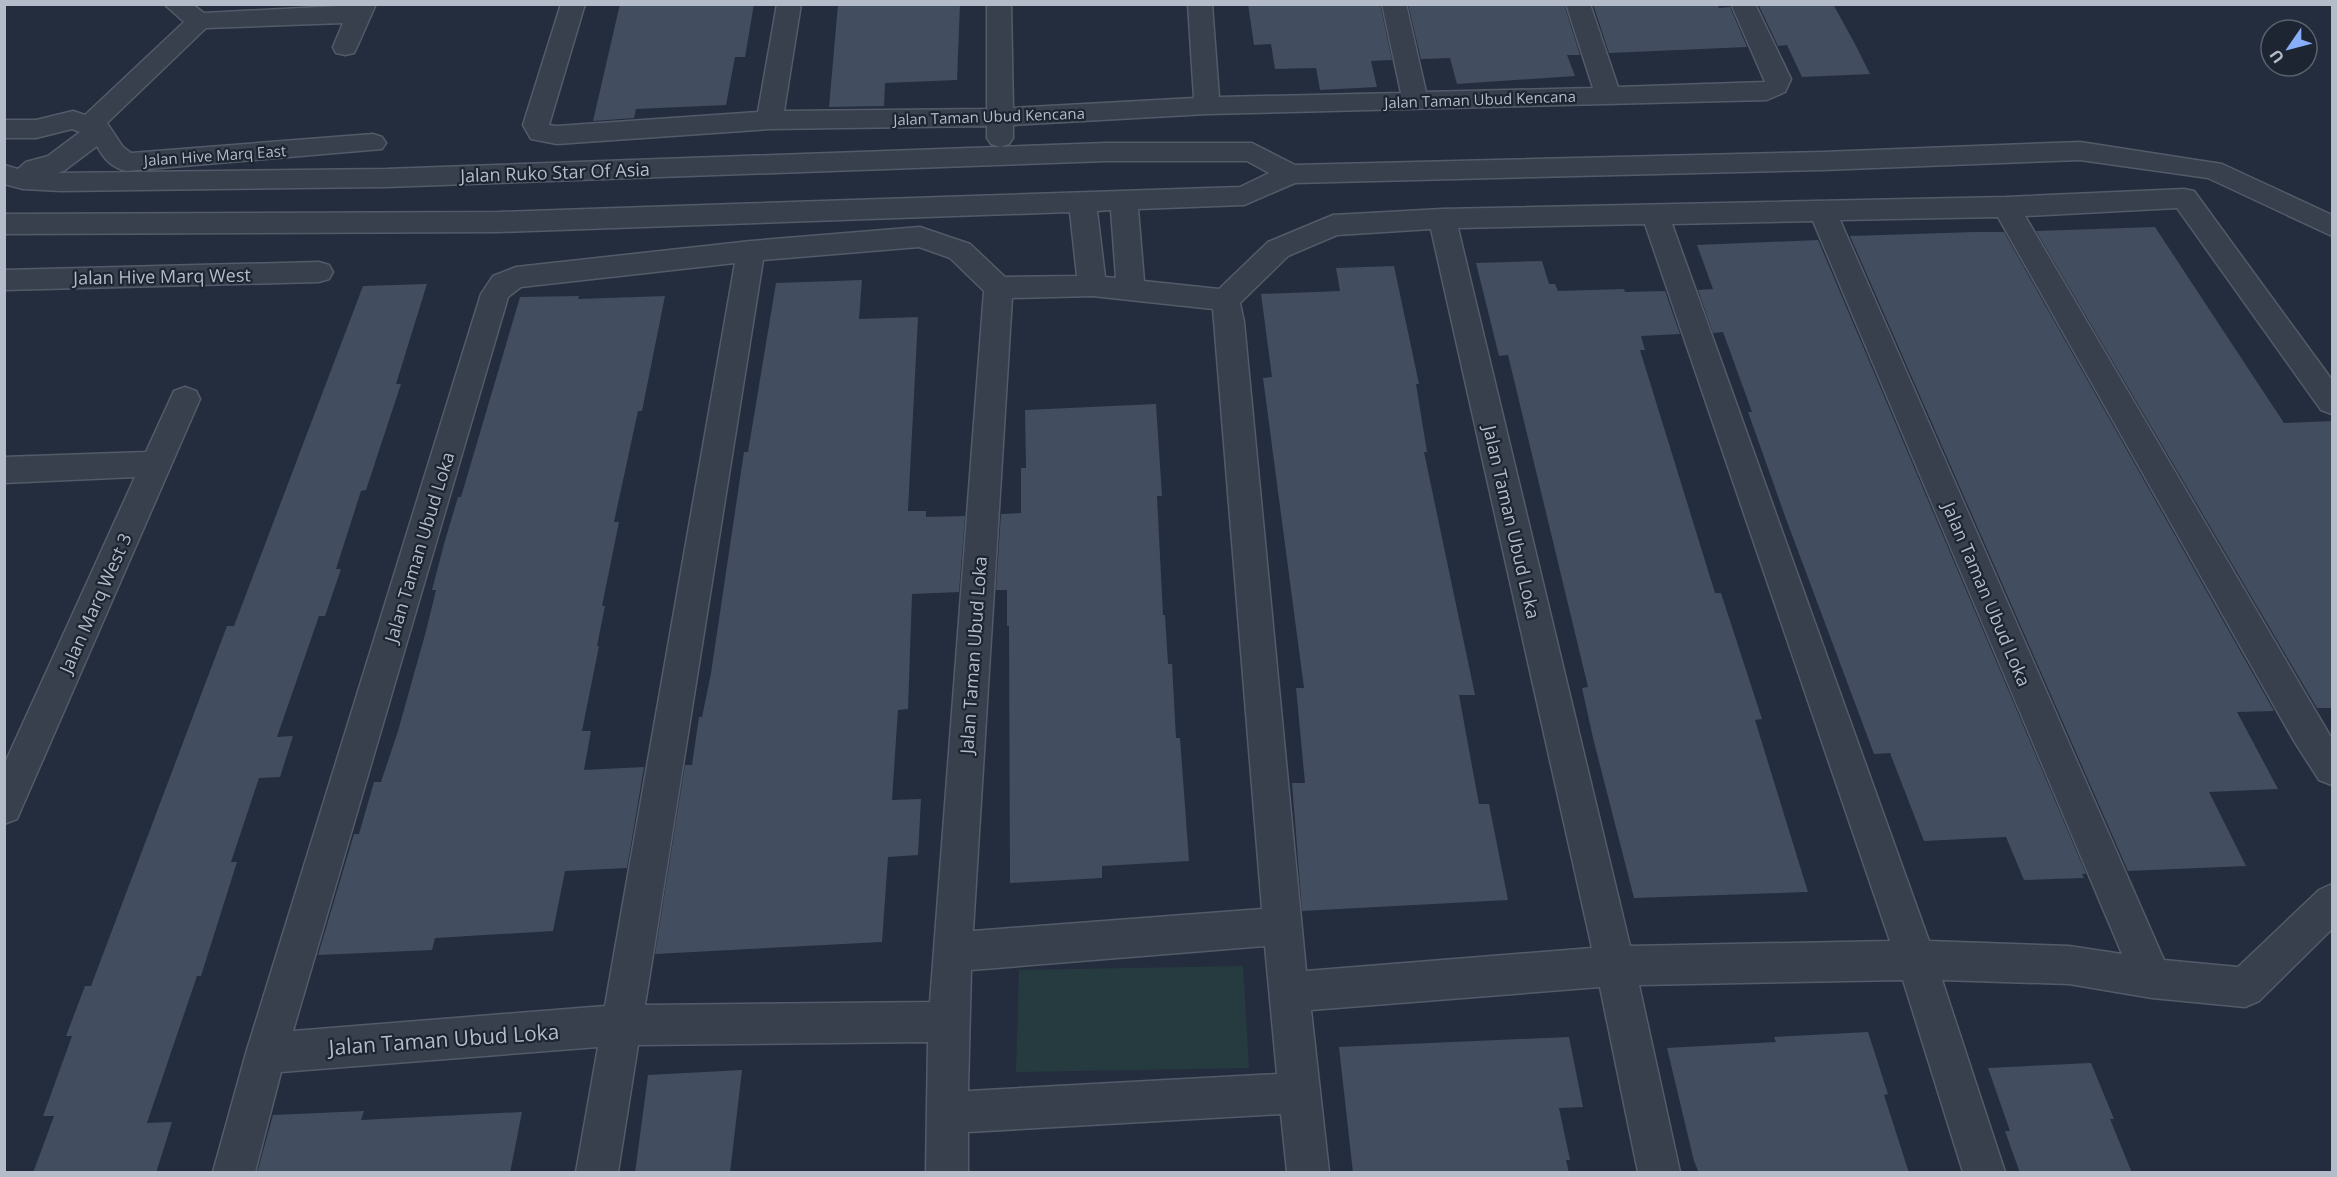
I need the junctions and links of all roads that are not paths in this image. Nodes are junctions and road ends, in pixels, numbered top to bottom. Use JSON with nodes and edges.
{"nodes":[{"id":1,"x":176,"y":4,"type":"edge"},
{"id":2,"x":573,"y":4,"type":"edge"},
{"id":3,"x":789,"y":4,"type":"edge"},
{"id":4,"x":999,"y":4,"type":"edge"},
{"id":5,"x":1200,"y":4,"type":"edge"},
{"id":6,"x":1394,"y":4,"type":"edge"},
{"id":7,"x":1578,"y":4,"type":"edge"},
{"id":8,"x":1743,"y":4,"type":"edge"},
{"id":9,"x":361,"y":10,"type":"edge"},
{"id":10,"x":199,"y":21,"type":"junction"},
{"id":11,"x":345,"y":47,"type":"dead end"},
{"id":12,"x":1608,"y":94,"type":"junction"},
{"id":13,"x":1415,"y":101,"type":"junction"},
{"id":14,"x":1207,"y":106,"type":"junction"},
{"id":15,"x":1001,"y":117,"type":"junction"},
{"id":16,"x":770,"y":120,"type":"junction"},
{"id":17,"x":87,"y":125,"type":"junction"},
{"id":18,"x":4,"y":129,"type":"edge"},
{"id":19,"x":373,"y":143,"type":"dead end"},
{"id":20,"x":1106,"y":152,"type":"junction"},
{"id":21,"x":1001,"y":155,"type":"junction"},
{"id":22,"x":1291,"y":174,"type":"junction"},
{"id":23,"x":17,"y":180,"type":"edge"},
{"id":24,"x":1104,"y":201,"type":"junction"},
{"id":25,"x":2006,"y":207,"type":"junction"},
{"id":26,"x":1822,"y":211,"type":"junction"},
{"id":27,"x":1655,"y":215,"type":"junction"},
{"id":28,"x":1442,"y":219,"type":"junction"},
{"id":29,"x":4,"y":224,"type":"edge"},
{"id":30,"x":2332,"y":226,"type":"edge"},
{"id":31,"x":751,"y":251,"type":"junction"},
{"id":32,"x":319,"y":272,"type":"dead end"},
{"id":33,"x":4,"y":280,"type":"edge"},
{"id":34,"x":1092,"y":286,"type":"junction"},
{"id":35,"x":998,"y":288,"type":"junction"},
{"id":36,"x":1131,"y":290,"type":"junction"},
{"id":37,"x":1226,"y":300,"type":"junction"},
{"id":38,"x":185,"y":399,"type":"dead end"},
{"id":39,"x":2332,"y":402,"type":"edge"},
{"id":40,"x":157,"y":464,"type":"junction"},
{"id":41,"x":4,"y":470,"type":"edge"},
{"id":42,"x":2332,"y":768,"type":"edge"},
{"id":43,"x":4,"y":807,"type":"edge"},
{"id":44,"x":2332,"y":903,"type":"edge"},
{"id":45,"x":1282,"y":926,"type":"junction"},
{"id":46,"x":952,"y":952,"type":"junction"},
{"id":47,"x":1916,"y":960,"type":"junction"},
{"id":48,"x":1616,"y":966,"type":"junction"},
{"id":49,"x":2152,"y":978,"type":"junction"},
{"id":50,"x":1288,"y":992,"type":"junction"},
{"id":51,"x":948,"y":1022,"type":"junction"},
{"id":52,"x":622,"y":1025,"type":"junction"},
{"id":53,"x":266,"y":1053,"type":"junction"},
{"id":54,"x":1300,"y":1093,"type":"junction"},
{"id":55,"x":948,"y":1113,"type":"junction"},
{"id":56,"x":234,"y":1173,"type":"edge"},
{"id":57,"x":597,"y":1173,"type":"edge"},
{"id":58,"x":947,"y":1173,"type":"edge"},
{"id":59,"x":1308,"y":1173,"type":"edge"},
{"id":60,"x":1659,"y":1173,"type":"edge"},
{"id":61,"x":1984,"y":1173,"type":"edge"}],
"edges":[{"from":1,"to":10,"type":"street"},
{"from":2,"to":16,"type":"street","name":"Jalan Taman Ubud Kencana"},
{"from":3,"to":16,"type":"street"},
{"from":4,"to":15,"type":"street"},
{"from":5,"to":14,"type":"street"},
{"from":6,"to":13,"type":"street"},
{"from":7,"to":12,"type":"street"},
{"from":8,"to":12,"type":"street","name":"Jalan Taman Ubud Kencana"},
{"from":9,"to":10,"type":"street"},
{"from":9,"to":11,"type":"street"},
{"from":10,"to":17,"type":"street"},
{"from":12,"to":13,"type":"street","name":"Jalan Taman Ubud Kencana"},
{"from":13,"to":14,"type":"street","name":"Jalan Taman Ubud Kencana"},
{"from":14,"to":15,"type":"street","name":"Jalan Taman Ubud Kencana"},
{"from":15,"to":16,"type":"street","name":"Jalan Taman Ubud Kencana"},
{"from":15,"to":21,"type":"street"},
{"from":17,"to":18,"type":"street"},
{"from":17,"to":19,"type":"street","name":"Jalan Hive Marq East"},
{"from":17,"to":23,"type":"street"},
{"from":20,"to":21,"type":"street","name":"Jalan Ruko Star Of Asia"},
{"from":20,"to":22,"type":"street","name":"Jalan Ruko Star Of Asia"},
{"from":20,"to":24,"type":"street"},
{"from":21,"to":23,"type":"street","name":"Jalan Ruko Star Of Asia"},
{"from":22,"to":24,"type":"street"},
{"from":22,"to":30,"type":"street"},
{"from":24,"to":29,"type":"street"},
{"from":24,"to":34,"type":"street"},
{"from":24,"to":36,"type":"street"},
{"from":25,"to":26,"type":"street"},
{"from":25,"to":39,"type":"street"},
{"from":25,"to":42,"type":"street"},
{"from":26,"to":27,"type":"street"},
{"from":26,"to":49,"type":"street","name":"Jalan Taman Ubud Loka"},
{"from":27,"to":28,"type":"street"},
{"from":27,"to":47,"type":"street"},
{"from":28,"to":37,"type":"street"},
{"from":28,"to":48,"type":"street","name":"Jalan Taman Ubud Loka"},
{"from":31,"to":35,"type":"street","name":"Jalan Taman Ubud Loka"},
{"from":31,"to":52,"type":"street"},
{"from":31,"to":53,"type":"street","name":"Jalan Taman Ubud Loka"},
{"from":32,"to":33,"type":"street","name":"Jalan Hive Marq West"},
{"from":34,"to":35,"type":"street"},
{"from":34,"to":36,"type":"street"},
{"from":35,"to":46,"type":"street","name":"Jalan Taman Ubud Loka"},
{"from":36,"to":37,"type":"street"},
{"from":37,"to":45,"type":"street"},
{"from":38,"to":40,"type":"street","name":"Jalan Marq West 3"},
{"from":40,"to":41,"type":"street"},
{"from":40,"to":43,"type":"street","name":"Jalan Marq West 3"},
{"from":44,"to":49,"type":"street"},
{"from":45,"to":46,"type":"street"},
{"from":45,"to":50,"type":"street"},
{"from":46,"to":51,"type":"street","name":"Jalan Taman Ubud Loka"},
{"from":47,"to":48,"type":"street"},
{"from":47,"to":49,"type":"street"},
{"from":47,"to":61,"type":"street"},
{"from":48,"to":50,"type":"street"},
{"from":48,"to":60,"type":"street","name":"Jalan Taman Ubud Loka"},
{"from":50,"to":54,"type":"street"},
{"from":51,"to":52,"type":"street","name":"Jalan Taman Ubud Loka"},
{"from":51,"to":55,"type":"street","name":"Jalan Taman Ubud Loka"},
{"from":52,"to":53,"type":"street","name":"Jalan Taman Ubud Loka"},
{"from":52,"to":57,"type":"street"},
{"from":53,"to":56,"type":"street","name":"Jalan Taman Ubud Loka"},
{"from":54,"to":55,"type":"street"},
{"from":54,"to":59,"type":"street"},
{"from":55,"to":58,"type":"street","name":"Jalan Taman Ubud Loka"}]}
